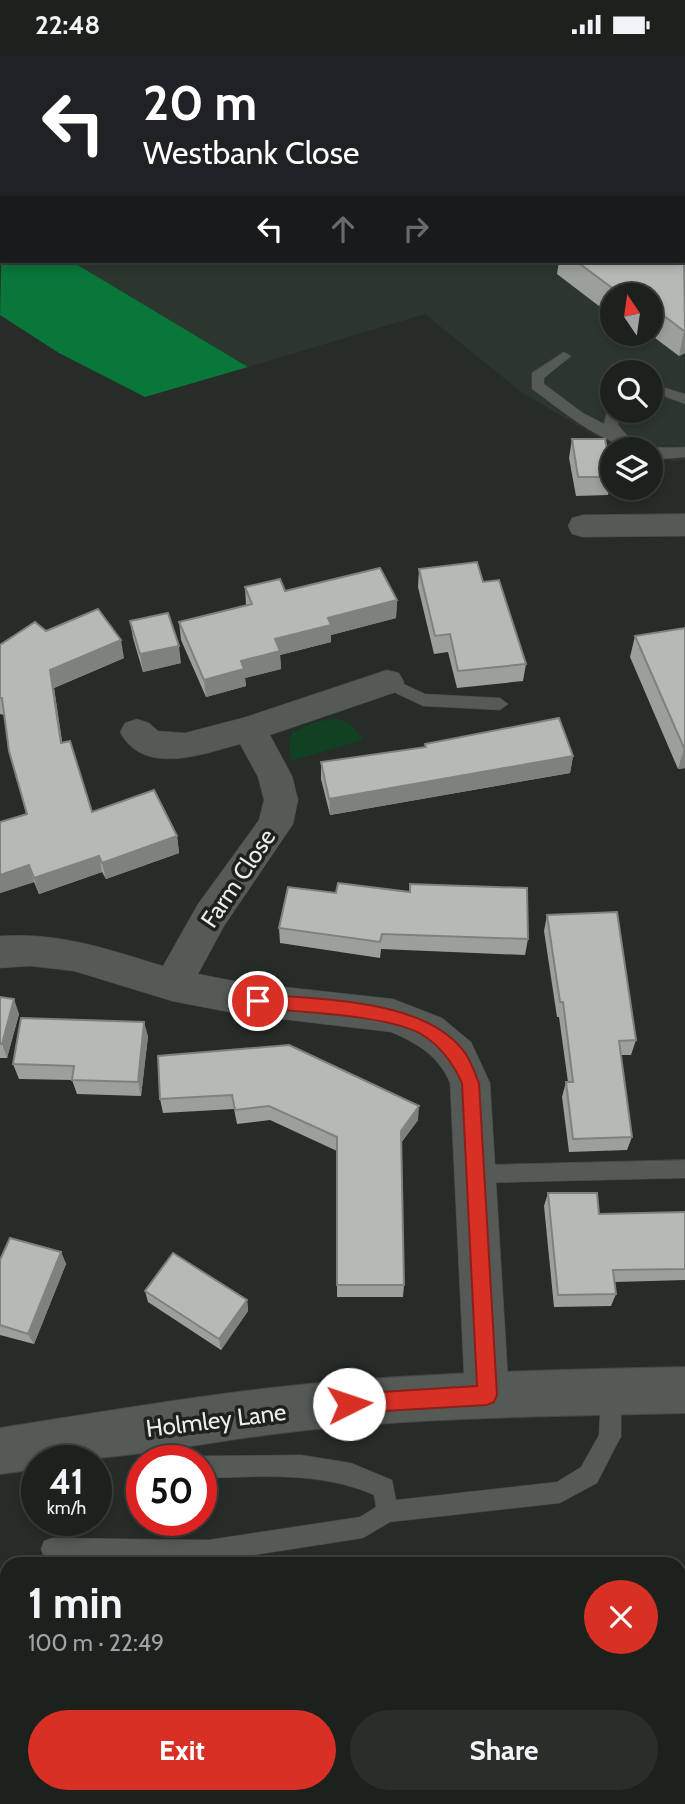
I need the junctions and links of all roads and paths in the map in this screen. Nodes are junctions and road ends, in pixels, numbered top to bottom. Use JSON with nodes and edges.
{"nodes":[{"id":1,"x":564,"y":356,"type":"dead end"},
{"id":2,"x":663,"y":392,"type":"edge"},
{"id":3,"x":685,"y":399,"type":"edge"},
{"id":4,"x":616,"y":437,"type":"edge"},
{"id":5,"x":685,"y":452,"type":"edge"},
{"id":6,"x":663,"y":454,"type":"edge"},
{"id":7,"x":685,"y":525,"type":"edge"},
{"id":8,"x":583,"y":526,"type":"dead end"},
{"id":9,"x":387,"y":682,"type":"joint"},
{"id":10,"x":500,"y":704,"type":"dead end"},
{"id":11,"x":249,"y":729,"type":"junction"},
{"id":12,"x":137,"y":732,"type":"dead end"},
{"id":13,"x":0,"y":952,"type":"edge"},
{"id":14,"x":172,"y":985,"type":"junction"},
{"id":15,"x":685,"y":1168,"type":"edge"},
{"id":16,"x":477,"y":1174,"type":"junction"},
{"id":17,"x":685,"y":1390,"type":"edge"},
{"id":18,"x":611,"y":1392,"type":"junction"},
{"id":19,"x":487,"y":1395,"type":"junction"},
{"id":20,"x":168,"y":1444,"type":"edge"},
{"id":21,"x":0,"y":1451,"type":"edge"},
{"id":22,"x":217,"y":1467,"type":"edge"},
{"id":23,"x":387,"y":1512,"type":"junction"},
{"id":24,"x":52,"y":1549,"type":"dead end"}],
"edges":[{"from":1,"to":4,"type":"lane"},
{"from":2,"to":3,"type":"lane"},
{"from":5,"to":6,"type":"lane"},
{"from":7,"to":8,"type":"street"},
{"from":9,"to":10,"type":"lane"},
{"from":9,"to":11,"type":"street"},
{"from":11,"to":12,"type":"street"},
{"from":11,"to":14,"type":"street","name":"Farm Close"},
{"from":13,"to":14,"type":"street"},
{"from":14,"to":16,"type":"street"},
{"from":15,"to":16,"type":"lane"},
{"from":16,"to":19,"type":"street"},
{"from":17,"to":18,"type":"main road","name":"Holmley Lane"},
{"from":18,"to":19,"type":"main road","name":"Holmley Lane"},
{"from":18,"to":23,"type":"lane"},
{"from":19,"to":20,"type":"main road","name":"Holmley Lane"},
{"from":20,"to":21,"type":"main road","name":"Holmley Lane"},
{"from":22,"to":23,"type":"lane"},
{"from":23,"to":24,"type":"lane"}]}
